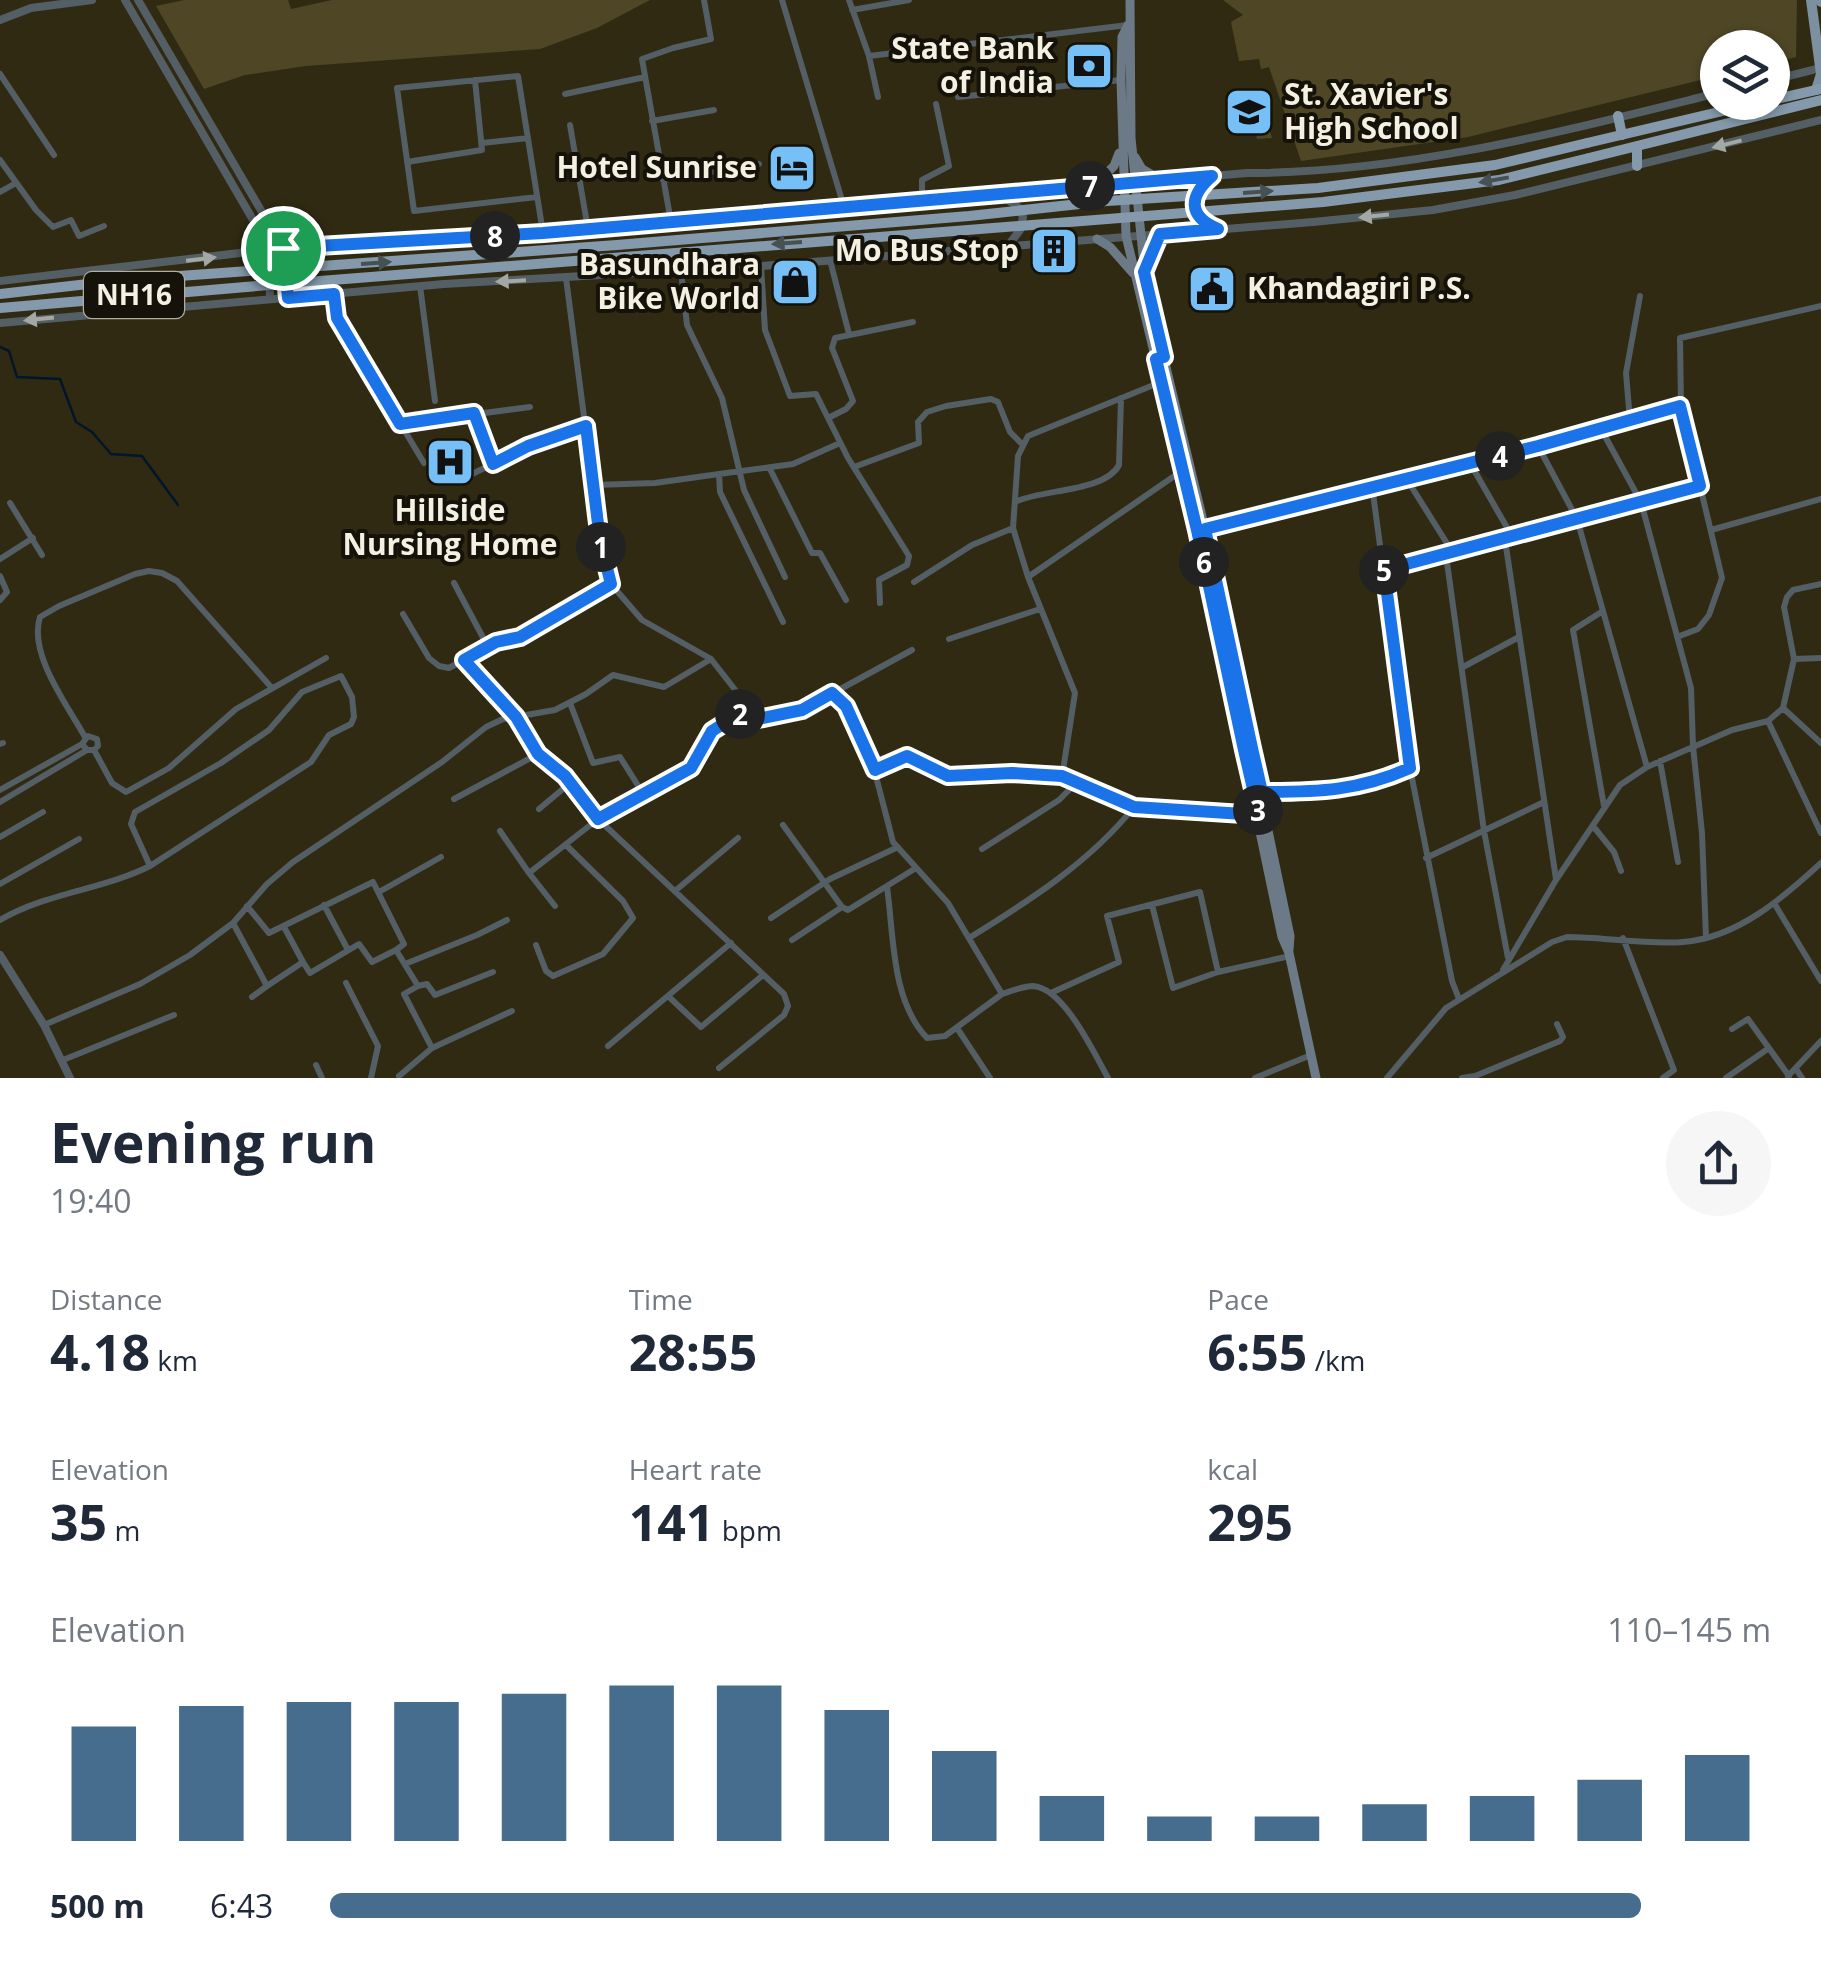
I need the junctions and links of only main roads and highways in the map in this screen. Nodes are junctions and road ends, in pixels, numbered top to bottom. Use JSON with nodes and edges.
{"nodes":[{"id":1,"x":1130,"y":0,"type":"edge"},
{"id":2,"x":1811,"y":0,"type":"edge"},
{"id":3,"x":1128,"y":25,"type":"junction"},
{"id":4,"x":1820,"y":68,"type":"edge"},
{"id":5,"x":1820,"y":93,"type":"edge"},
{"id":6,"x":1790,"y":97,"type":"edge"},
{"id":7,"x":1618,"y":116,"type":"road end"},
{"id":8,"x":1700,"y":116,"type":"edge"},
{"id":9,"x":1622,"y":134,"type":"junction"},
{"id":10,"x":1637,"y":146,"type":"junction"},
{"id":11,"x":1126,"y":149,"type":"junction"},
{"id":12,"x":1637,"y":166,"type":"road end"},
{"id":13,"x":1161,"y":180,"type":"road end"},
{"id":14,"x":1093,"y":186,"type":"road end"},
{"id":15,"x":1160,"y":234,"type":"road end"},
{"id":16,"x":1097,"y":239,"type":"road end"},
{"id":17,"x":1139,"y":274,"type":"junction"},
{"id":18,"x":0,"y":294,"type":"edge"},
{"id":19,"x":0,"y":308,"type":"edge"},
{"id":20,"x":1160,"y":358,"type":"junction"},
{"id":21,"x":1248,"y":749,"type":"junction"},
{"id":22,"x":1290,"y":954,"type":"junction"},
{"id":23,"x":1316,"y":1078,"type":"edge"}],
"edges":[{"from":1,"to":3,"type":"main road"},
{"from":2,"to":4,"type":"main road"},
{"from":3,"to":11,"type":"main road"},
{"from":3,"to":11,"type":"main road"},
{"from":4,"to":5,"type":"main road"},
{"from":5,"to":6,"type":"highway"},
{"from":5,"to":10,"type":"highway","number":"NH16"},
{"from":7,"to":9,"type":"highway"},
{"from":8,"to":9,"type":"highway","number":"NH16"},
{"from":18,"to":9,"type":"highway","number":"NH16","one_way":true,"bridge":true},
{"from":10,"to":12,"type":"highway"},
{"from":10,"to":19,"type":"highway","number":"NH16","one_way":true,"bridge":true},
{"from":11,"to":13,"type":"main road"},
{"from":11,"to":14,"type":"main road"},
{"from":11,"to":17,"type":"main road"},
{"from":11,"to":17,"type":"main road"},
{"from":15,"to":17,"type":"main road"},
{"from":16,"to":17,"type":"main road"},
{"from":17,"to":20,"type":"main road"},
{"from":20,"to":21,"type":"main road"},
{"from":20,"to":21,"type":"main road"},
{"from":21,"to":22,"type":"main road"},
{"from":21,"to":22,"type":"main road"},
{"from":22,"to":23,"type":"main road"}]}
